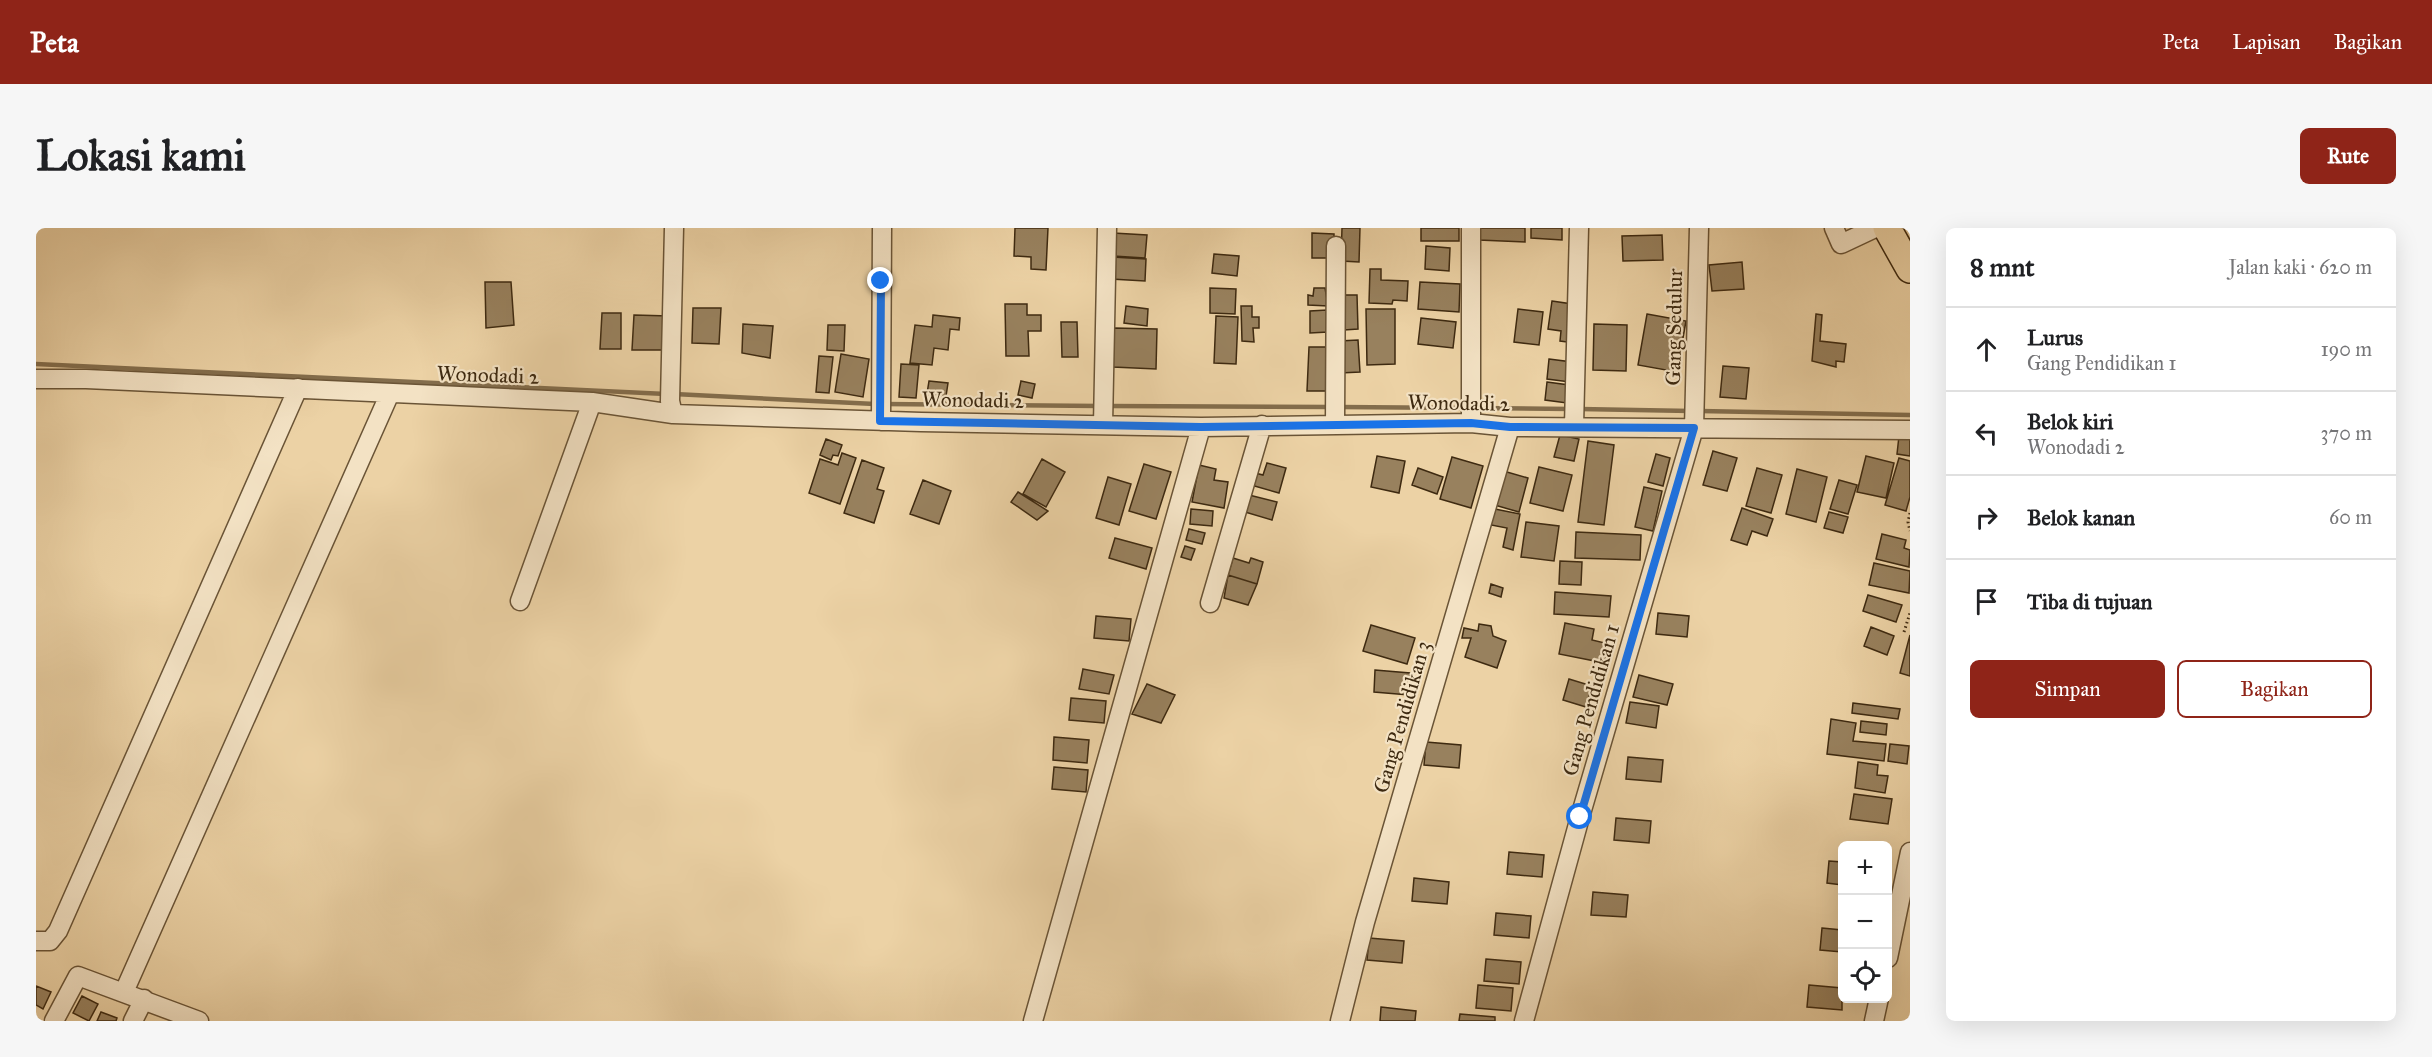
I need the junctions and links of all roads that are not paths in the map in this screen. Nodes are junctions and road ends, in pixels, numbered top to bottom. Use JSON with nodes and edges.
{"nodes":[{"id":1,"x":674,"y":228,"type":"edge"},
{"id":2,"x":882,"y":228,"type":"edge"},
{"id":3,"x":1107,"y":228,"type":"edge"},
{"id":4,"x":1471,"y":228,"type":"edge"},
{"id":5,"x":1579,"y":228,"type":"edge"},
{"id":6,"x":1699,"y":228,"type":"edge"},
{"id":7,"x":1834,"y":228,"type":"edge"},
{"id":8,"x":1875,"y":228,"type":"edge"},
{"id":9,"x":1887,"y":228,"type":"edge"},
{"id":10,"x":1336,"y":246,"type":"dead end"},
{"id":11,"x":1910,"y":269,"type":"edge"},
{"id":12,"x":36,"y":379,"type":"edge"},
{"id":13,"x":298,"y":388,"type":"junction"},
{"id":14,"x":390,"y":393,"type":"junction"},
{"id":15,"x":592,"y":402,"type":"junction"},
{"id":16,"x":671,"y":407,"type":"junction"},
{"id":17,"x":880,"y":419,"type":"junction"},
{"id":18,"x":1471,"y":423,"type":"junction"},
{"id":19,"x":1103,"y":424,"type":"junction"},
{"id":20,"x":1335,"y":424,"type":"junction"},
{"id":21,"x":1262,"y":425,"type":"junction"},
{"id":22,"x":1574,"y":426,"type":"junction"},
{"id":23,"x":1201,"y":427,"type":"junction"},
{"id":24,"x":1510,"y":427,"type":"junction"},
{"id":25,"x":1694,"y":428,"type":"junction"},
{"id":26,"x":1910,"y":430,"type":"edge"},
{"id":27,"x":520,"y":601,"type":"dead end"},
{"id":28,"x":1210,"y":603,"type":"dead end"},
{"id":29,"x":1910,"y":852,"type":"edge"},
{"id":30,"x":36,"y":941,"type":"edge"},
{"id":31,"x":1889,"y":949,"type":"edge"},
{"id":32,"x":124,"y":992,"type":"junction"},
{"id":33,"x":144,"y":999,"type":"junction"},
{"id":34,"x":1878,"y":1003,"type":"edge"},
{"id":35,"x":54,"y":1021,"type":"edge"},
{"id":36,"x":133,"y":1021,"type":"edge"},
{"id":37,"x":199,"y":1021,"type":"edge"},
{"id":38,"x":1033,"y":1021,"type":"edge"},
{"id":39,"x":1340,"y":1021,"type":"edge"},
{"id":40,"x":1524,"y":1021,"type":"edge"},
{"id":41,"x":1874,"y":1021,"type":"edge"}],
"edges":[{"from":1,"to":16,"type":"street"},
{"from":2,"to":17,"type":"street"},
{"from":3,"to":19,"type":"street"},
{"from":4,"to":18,"type":"street"},
{"from":5,"to":22,"type":"street"},
{"from":6,"to":25,"type":"street","name":"Gang Sedulur"},
{"from":7,"to":8,"type":"street"},
{"from":9,"to":11,"type":"highway"},
{"from":10,"to":20,"type":"street"},
{"from":12,"to":13,"type":"street","name":"Wonodadi 2"},
{"from":13,"to":14,"type":"street","name":"Wonodadi 2"},
{"from":13,"to":30,"type":"street"},
{"from":14,"to":15,"type":"street","name":"Wonodadi 2"},
{"from":14,"to":32,"type":"street"},
{"from":15,"to":16,"type":"street","name":"Wonodadi 2"},
{"from":15,"to":27,"type":"street"},
{"from":16,"to":17,"type":"street","name":"Wonodadi 2"},
{"from":17,"to":19,"type":"street","name":"Wonodadi 2"},
{"from":18,"to":20,"type":"street","name":"Wonodadi 2"},
{"from":18,"to":24,"type":"street","name":"Wonodadi 2"},
{"from":19,"to":23,"type":"street","name":"Wonodadi 2"},
{"from":20,"to":21,"type":"street","name":"Wonodadi 2"},
{"from":21,"to":23,"type":"street","name":"Wonodadi 2"},
{"from":21,"to":28,"type":"street"},
{"from":22,"to":24,"type":"street","name":"Wonodadi 2"},
{"from":22,"to":25,"type":"street","name":"Wonodadi 2"},
{"from":23,"to":38,"type":"street"},
{"from":24,"to":39,"type":"street","name":"Gang Pendidikan 3"},
{"from":25,"to":26,"type":"street","name":"Wonodadi 2"},
{"from":25,"to":40,"type":"street","name":"Gang Pendidikan 1"},
{"from":29,"to":31,"type":"street"},
{"from":32,"to":33,"type":"street"},
{"from":32,"to":35,"type":"street"},
{"from":33,"to":36,"type":"street"},
{"from":33,"to":37,"type":"street"},
{"from":34,"to":41,"type":"street"}]}
